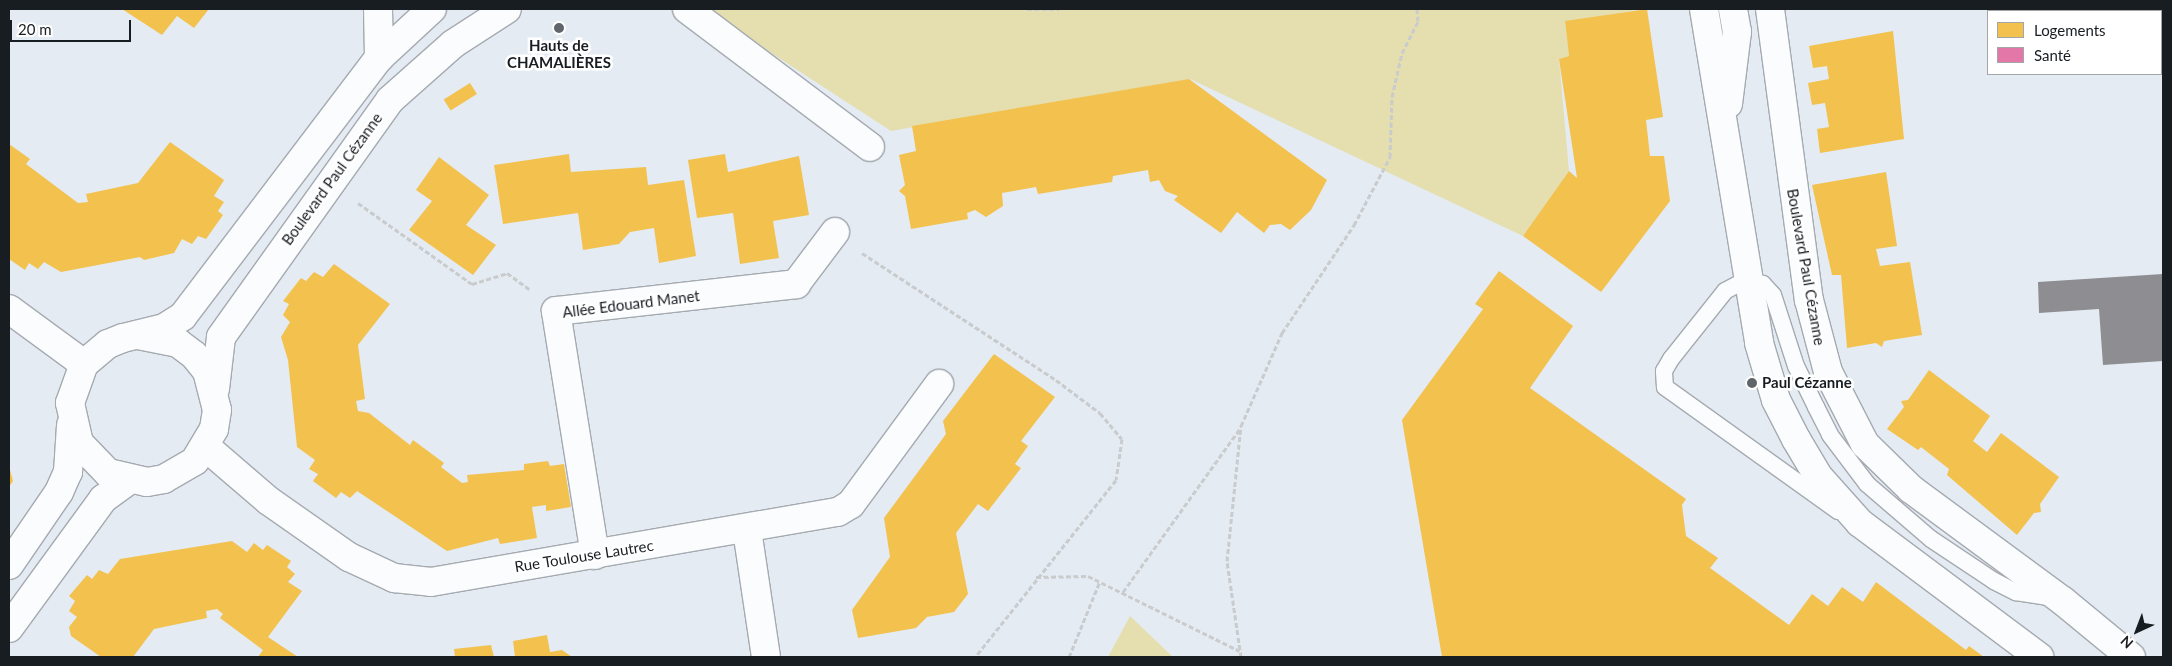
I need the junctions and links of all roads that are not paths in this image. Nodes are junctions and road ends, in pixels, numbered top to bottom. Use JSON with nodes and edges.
{"nodes":[{"id":1,"x":378,"y":9,"type":"edge"},
{"id":2,"x":432,"y":9,"type":"edge"},
{"id":3,"x":507,"y":9,"type":"edge"},
{"id":4,"x":687,"y":9,"type":"edge"},
{"id":5,"x":1704,"y":9,"type":"edge"},
{"id":6,"x":1733,"y":9,"type":"edge"},
{"id":7,"x":1770,"y":9,"type":"edge"},
{"id":8,"x":1779,"y":9,"type":"edge"},
{"id":9,"x":379,"y":58,"type":"junction"},
{"id":10,"x":1776,"y":61,"type":"junction"},
{"id":11,"x":1724,"y":138,"type":"junction"},
{"id":12,"x":870,"y":147,"type":"dead end"},
{"id":13,"x":835,"y":232,"type":"road end"},
{"id":14,"x":1746,"y":280,"type":"junction"},
{"id":15,"x":9,"y":309,"type":"edge"},
{"id":16,"x":138,"y":335,"type":"junction"},
{"id":17,"x":84,"y":364,"type":"junction"},
{"id":18,"x":939,"y":384,"type":"dead end"},
{"id":19,"x":215,"y":390,"type":"junction"},
{"id":20,"x":71,"y":424,"type":"junction"},
{"id":21,"x":206,"y":447,"type":"junction"},
{"id":22,"x":129,"y":480,"type":"junction"},
{"id":23,"x":747,"y":530,"type":"junction"},
{"id":24,"x":1885,"y":544,"type":"junction"},
{"id":25,"x":595,"y":555,"type":"junction"},
{"id":26,"x":9,"y":565,"type":"edge"},
{"id":27,"x":2064,"y":601,"type":"junction"},
{"id":28,"x":9,"y":628,"type":"edge"},
{"id":29,"x":766,"y":657,"type":"edge"},
{"id":30,"x":2040,"y":657,"type":"edge"},
{"id":31,"x":2131,"y":657,"type":"edge"}],
"edges":[{"from":1,"to":9,"type":"street"},
{"from":2,"to":9,"type":"street"},
{"from":3,"to":19,"type":"street","name":"Boulevard Paul Cézanne"},
{"from":4,"to":12,"type":"street"},
{"from":5,"to":11,"type":"street"},
{"from":6,"to":11,"type":"street"},
{"from":7,"to":10,"type":"street","name":"Boulevard Paul Cézanne"},
{"from":8,"to":10,"type":"street"},
{"from":9,"to":16,"type":"street"},
{"from":10,"to":27,"type":"street","name":"Boulevard Paul Cézanne"},
{"from":11,"to":14,"type":"street"},
{"from":13,"to":25,"type":"street","name":"Allée Edouard Manet"},
{"from":14,"to":24,"type":"street"},
{"from":14,"to":24,"type":"lane"},
{"from":14,"to":27,"type":"lane"},
{"from":15,"to":17,"type":"street"},
{"from":16,"to":17,"type":"street"},
{"from":16,"to":19,"type":"street"},
{"from":17,"to":20,"type":"street"},
{"from":18,"to":23,"type":"street","name":"Rue Toulouse Lautrec"},
{"from":19,"to":21,"type":"street"},
{"from":20,"to":22,"type":"street"},
{"from":20,"to":26,"type":"street"},
{"from":21,"to":22,"type":"street"},
{"from":21,"to":25,"type":"street","name":"Rue Toulouse Lautrec"},
{"from":22,"to":28,"type":"street"},
{"from":23,"to":25,"type":"street","name":"Rue Toulouse Lautrec"},
{"from":23,"to":29,"type":"street"},
{"from":24,"to":30,"type":"street"},
{"from":27,"to":31,"type":"street","name":"Boulevard Paul Cézanne"}]}
